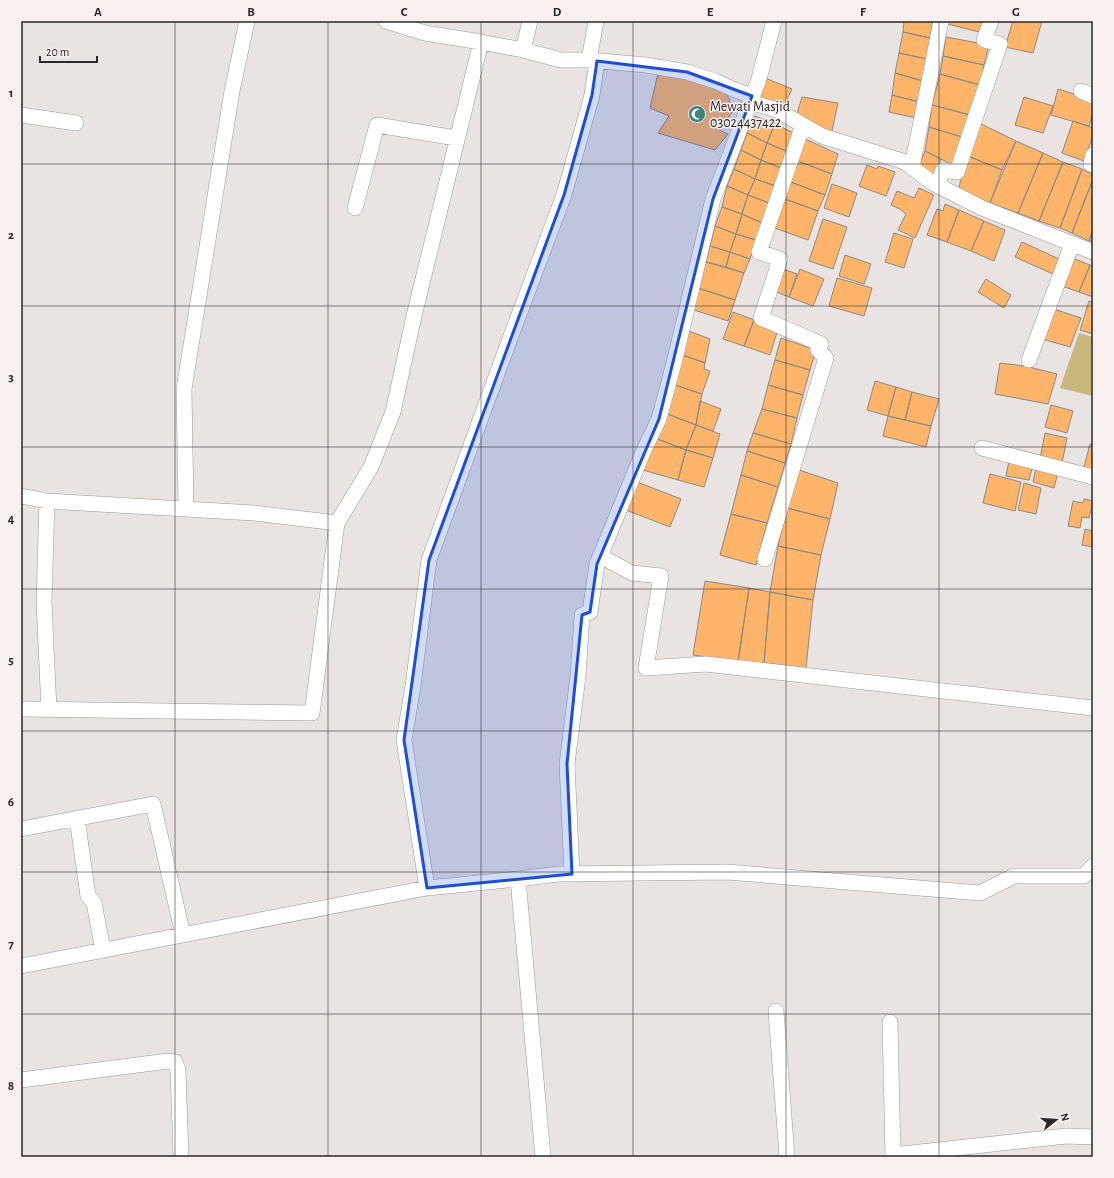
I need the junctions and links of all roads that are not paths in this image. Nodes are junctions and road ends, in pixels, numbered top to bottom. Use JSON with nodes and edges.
{"nodes":[{"id":1,"x":247,"y":21,"type":"edge"},
{"id":2,"x":386,"y":21,"type":"edge"},
{"id":3,"x":530,"y":21,"type":"edge"},
{"id":4,"x":596,"y":21,"type":"edge"},
{"id":5,"x":774,"y":21,"type":"edge"},
{"id":6,"x":941,"y":21,"type":"edge"},
{"id":7,"x":991,"y":21,"type":"edge"},
{"id":8,"x":427,"y":27,"type":"edge"},
{"id":9,"x":480,"y":42,"type":"junction"},
{"id":10,"x":523,"y":50,"type":"junction"},
{"id":11,"x":593,"y":60,"type":"junction"},
{"id":12,"x":751,"y":99,"type":"junction"},
{"id":13,"x":21,"y":115,"type":"edge"},
{"id":14,"x":76,"y":123,"type":"dead end"},
{"id":15,"x":803,"y":125,"type":"junction"},
{"id":16,"x":456,"y":138,"type":"junction"},
{"id":17,"x":1093,"y":155,"type":"edge"},
{"id":18,"x":1093,"y":165,"type":"edge"},
{"id":19,"x":912,"y":167,"type":"junction"},
{"id":20,"x":937,"y":185,"type":"junction"},
{"id":21,"x":355,"y":208,"type":"dead end"},
{"id":22,"x":1072,"y":244,"type":"junction"},
{"id":23,"x":1093,"y":252,"type":"edge"},
{"id":24,"x":1029,"y":360,"type":"dead end"},
{"id":25,"x":982,"y":448,"type":"dead end"},
{"id":26,"x":1093,"y":477,"type":"edge"},
{"id":27,"x":21,"y":496,"type":"edge"},
{"id":28,"x":47,"y":501,"type":"junction"},
{"id":29,"x":186,"y":509,"type":"junction"},
{"id":30,"x":337,"y":523,"type":"junction"},
{"id":31,"x":600,"y":556,"type":"junction"},
{"id":32,"x":765,"y":559,"type":"dead end"},
{"id":33,"x":1093,"y":708,"type":"edge"},
{"id":34,"x":21,"y":709,"type":"edge"},
{"id":35,"x":49,"y":710,"type":"junction"},
{"id":36,"x":77,"y":818,"type":"junction"},
{"id":37,"x":21,"y":829,"type":"edge"},
{"id":38,"x":1093,"y":866,"type":"edge"},
{"id":39,"x":572,"y":874,"type":"junction"},
{"id":40,"x":518,"y":879,"type":"junction"},
{"id":41,"x":427,"y":888,"type":"junction"},
{"id":42,"x":183,"y":935,"type":"junction"},
{"id":43,"x":103,"y":950,"type":"junction"},
{"id":44,"x":21,"y":966,"type":"edge"},
{"id":45,"x":776,"y":1011,"type":"dead end"},
{"id":46,"x":890,"y":1022,"type":"dead end"},
{"id":47,"x":21,"y":1080,"type":"edge"},
{"id":48,"x":1093,"y":1137,"type":"edge"},
{"id":49,"x":893,"y":1156,"type":"edge"},
{"id":50,"x":181,"y":1157,"type":"edge"},
{"id":51,"x":543,"y":1157,"type":"edge"},
{"id":52,"x":787,"y":1157,"type":"edge"}],
"edges":[{"from":1,"to":29,"type":"street"},
{"from":2,"to":8,"type":"street"},
{"from":3,"to":10,"type":"street"},
{"from":4,"to":11,"type":"street"},
{"from":5,"to":12,"type":"street"},
{"from":6,"to":19,"type":"street"},
{"from":7,"to":20,"type":"street"},
{"from":8,"to":9,"type":"street"},
{"from":9,"to":10,"type":"street"},
{"from":9,"to":16,"type":"street"},
{"from":10,"to":11,"type":"street"},
{"from":11,"to":12,"type":"street"},
{"from":11,"to":41,"type":"street"},
{"from":12,"to":15,"type":"street"},
{"from":12,"to":31,"type":"street"},
{"from":13,"to":14,"type":"street"},
{"from":15,"to":19,"type":"street"},
{"from":15,"to":32,"type":"street"},
{"from":16,"to":21,"type":"street"},
{"from":16,"to":30,"type":"street"},
{"from":17,"to":18,"type":"street"},
{"from":19,"to":20,"type":"street"},
{"from":20,"to":22,"type":"street"},
{"from":22,"to":23,"type":"street"},
{"from":22,"to":24,"type":"street"},
{"from":25,"to":26,"type":"street"},
{"from":27,"to":28,"type":"street"},
{"from":28,"to":29,"type":"street"},
{"from":28,"to":35,"type":"street"},
{"from":29,"to":30,"type":"street"},
{"from":30,"to":35,"type":"street"},
{"from":31,"to":33,"type":"street"},
{"from":31,"to":39,"type":"street"},
{"from":34,"to":35,"type":"street"},
{"from":36,"to":37,"type":"street"},
{"from":36,"to":42,"type":"street"},
{"from":36,"to":43,"type":"street"},
{"from":38,"to":39,"type":"street"},
{"from":39,"to":40,"type":"street"},
{"from":40,"to":41,"type":"street"},
{"from":40,"to":51,"type":"street"},
{"from":41,"to":42,"type":"street"},
{"from":42,"to":43,"type":"street"},
{"from":43,"to":44,"type":"street"},
{"from":45,"to":52,"type":"street"},
{"from":46,"to":49,"type":"street"},
{"from":47,"to":50,"type":"street"},
{"from":48,"to":49,"type":"street"}]}
